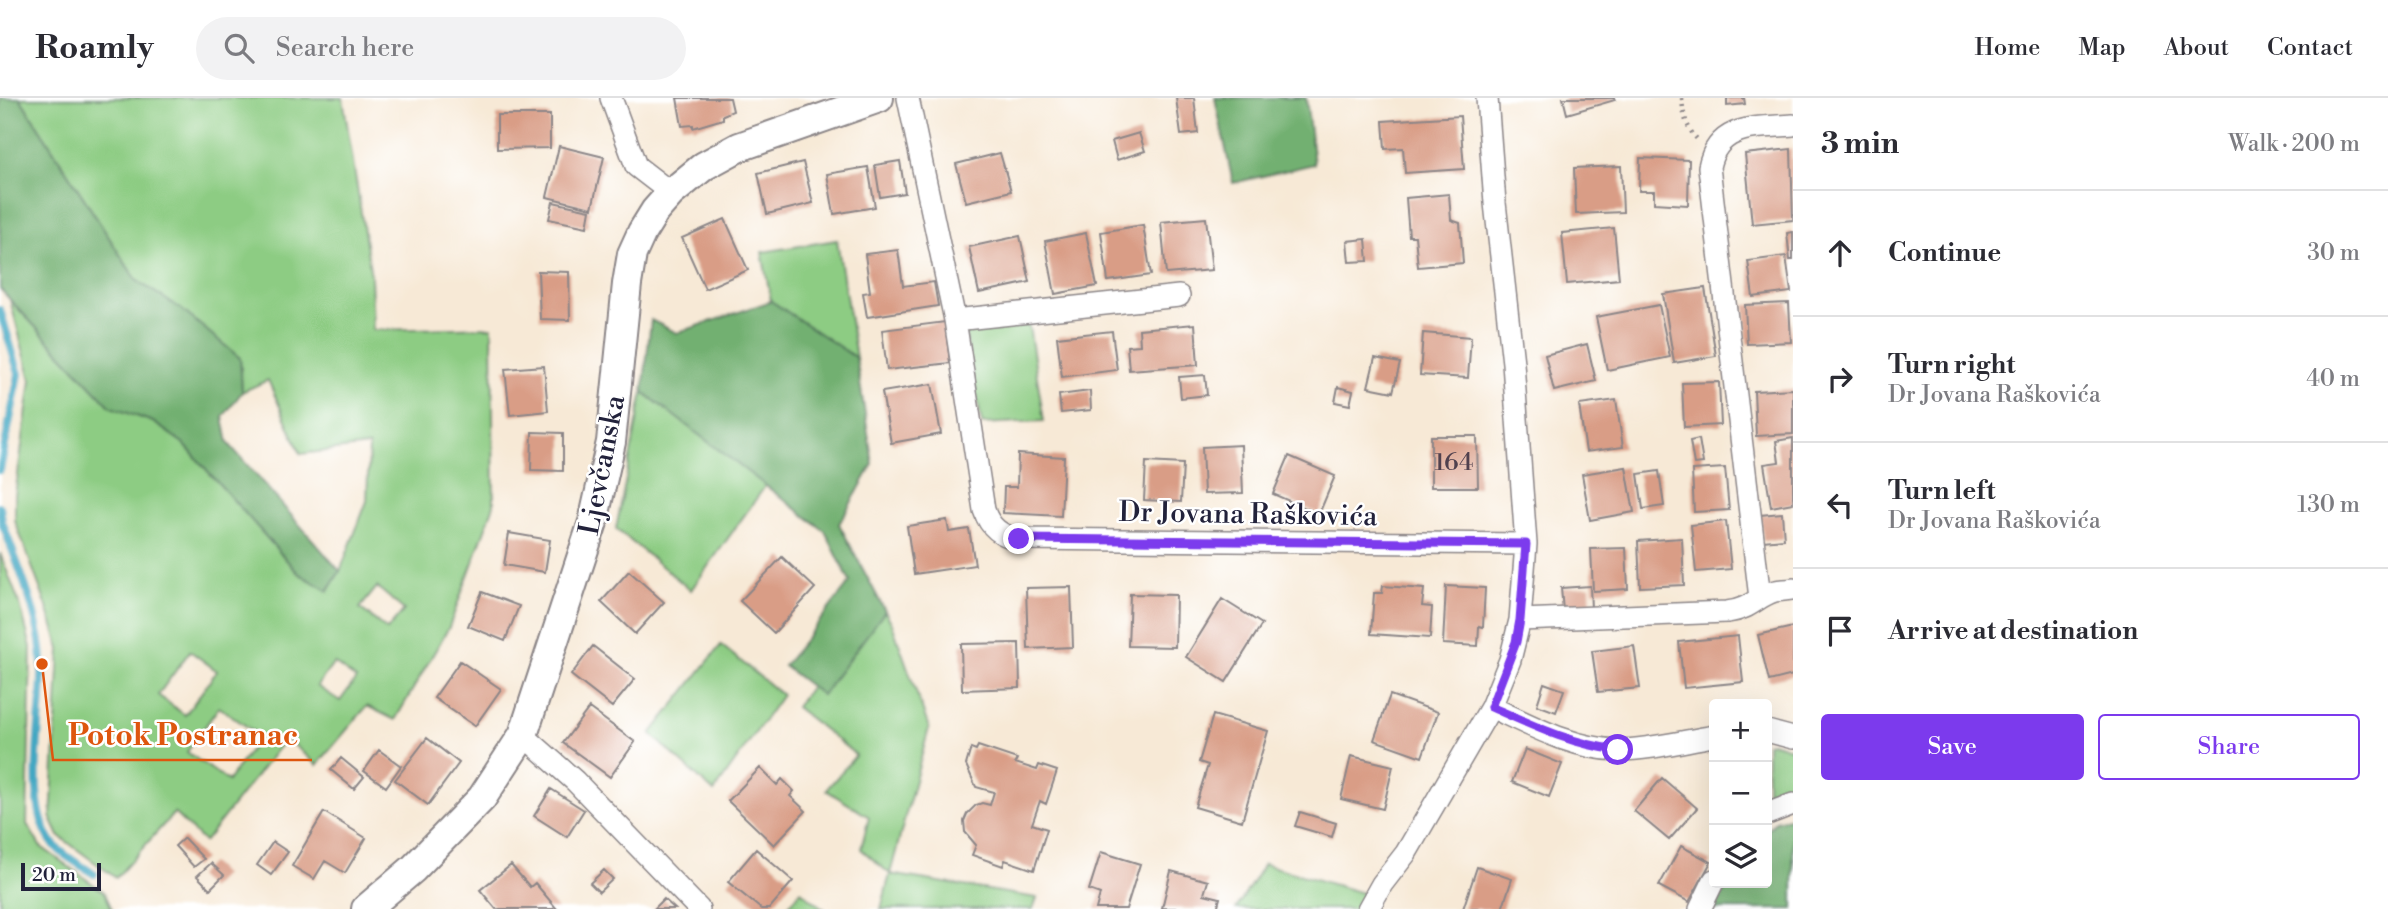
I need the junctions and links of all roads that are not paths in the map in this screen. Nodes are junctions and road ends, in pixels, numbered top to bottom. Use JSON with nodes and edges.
{"nodes":[{"id":1,"x":611,"y":98,"type":"edge"},
{"id":2,"x":879,"y":98,"type":"edge"},
{"id":3,"x":908,"y":98,"type":"edge"},
{"id":4,"x":1488,"y":98,"type":"edge"},
{"id":5,"x":1793,"y":125,"type":"edge"},
{"id":6,"x":671,"y":193,"type":"junction"},
{"id":7,"x":1179,"y":296,"type":"dead end"},
{"id":8,"x":955,"y":320,"type":"junction"},
{"id":9,"x":1526,"y":544,"type":"junction"},
{"id":10,"x":1793,"y":589,"type":"edge"},
{"id":11,"x":1760,"y":598,"type":"junction"},
{"id":12,"x":1520,"y":620,"type":"junction"},
{"id":13,"x":1491,"y":707,"type":"junction"},
{"id":14,"x":1772,"y":733,"type":"edge"},
{"id":15,"x":523,"y":735,"type":"junction"},
{"id":16,"x":1709,"y":737,"type":"edge"},
{"id":17,"x":1793,"y":738,"type":"edge"},
{"id":18,"x":1793,"y":804,"type":"edge"},
{"id":19,"x":1772,"y":812,"type":"edge"},
{"id":20,"x":1710,"y":888,"type":"edge"},
{"id":21,"x":366,"y":909,"type":"edge"},
{"id":22,"x":699,"y":909,"type":"edge"},
{"id":23,"x":1368,"y":909,"type":"edge"},
{"id":24,"x":1700,"y":909,"type":"edge"}],
"edges":[{"from":1,"to":6,"type":"street"},
{"from":2,"to":6,"type":"street","name":"Ljevčanska"},
{"from":3,"to":8,"type":"street"},
{"from":4,"to":9,"type":"street"},
{"from":5,"to":11,"type":"street"},
{"from":6,"to":15,"type":"street","name":"Ljevčanska"},
{"from":7,"to":8,"type":"street"},
{"from":8,"to":9,"type":"street","name":"Dr Jovana Raškovića"},
{"from":9,"to":12,"type":"street"},
{"from":10,"to":11,"type":"street"},
{"from":11,"to":12,"type":"street"},
{"from":12,"to":13,"type":"street"},
{"from":13,"to":16,"type":"street"},
{"from":13,"to":23,"type":"street"},
{"from":14,"to":17,"type":"street"},
{"from":15,"to":21,"type":"street","name":"Ljevčanska"},
{"from":15,"to":22,"type":"street"},
{"from":18,"to":19,"type":"street"},
{"from":20,"to":24,"type":"street"}]}
